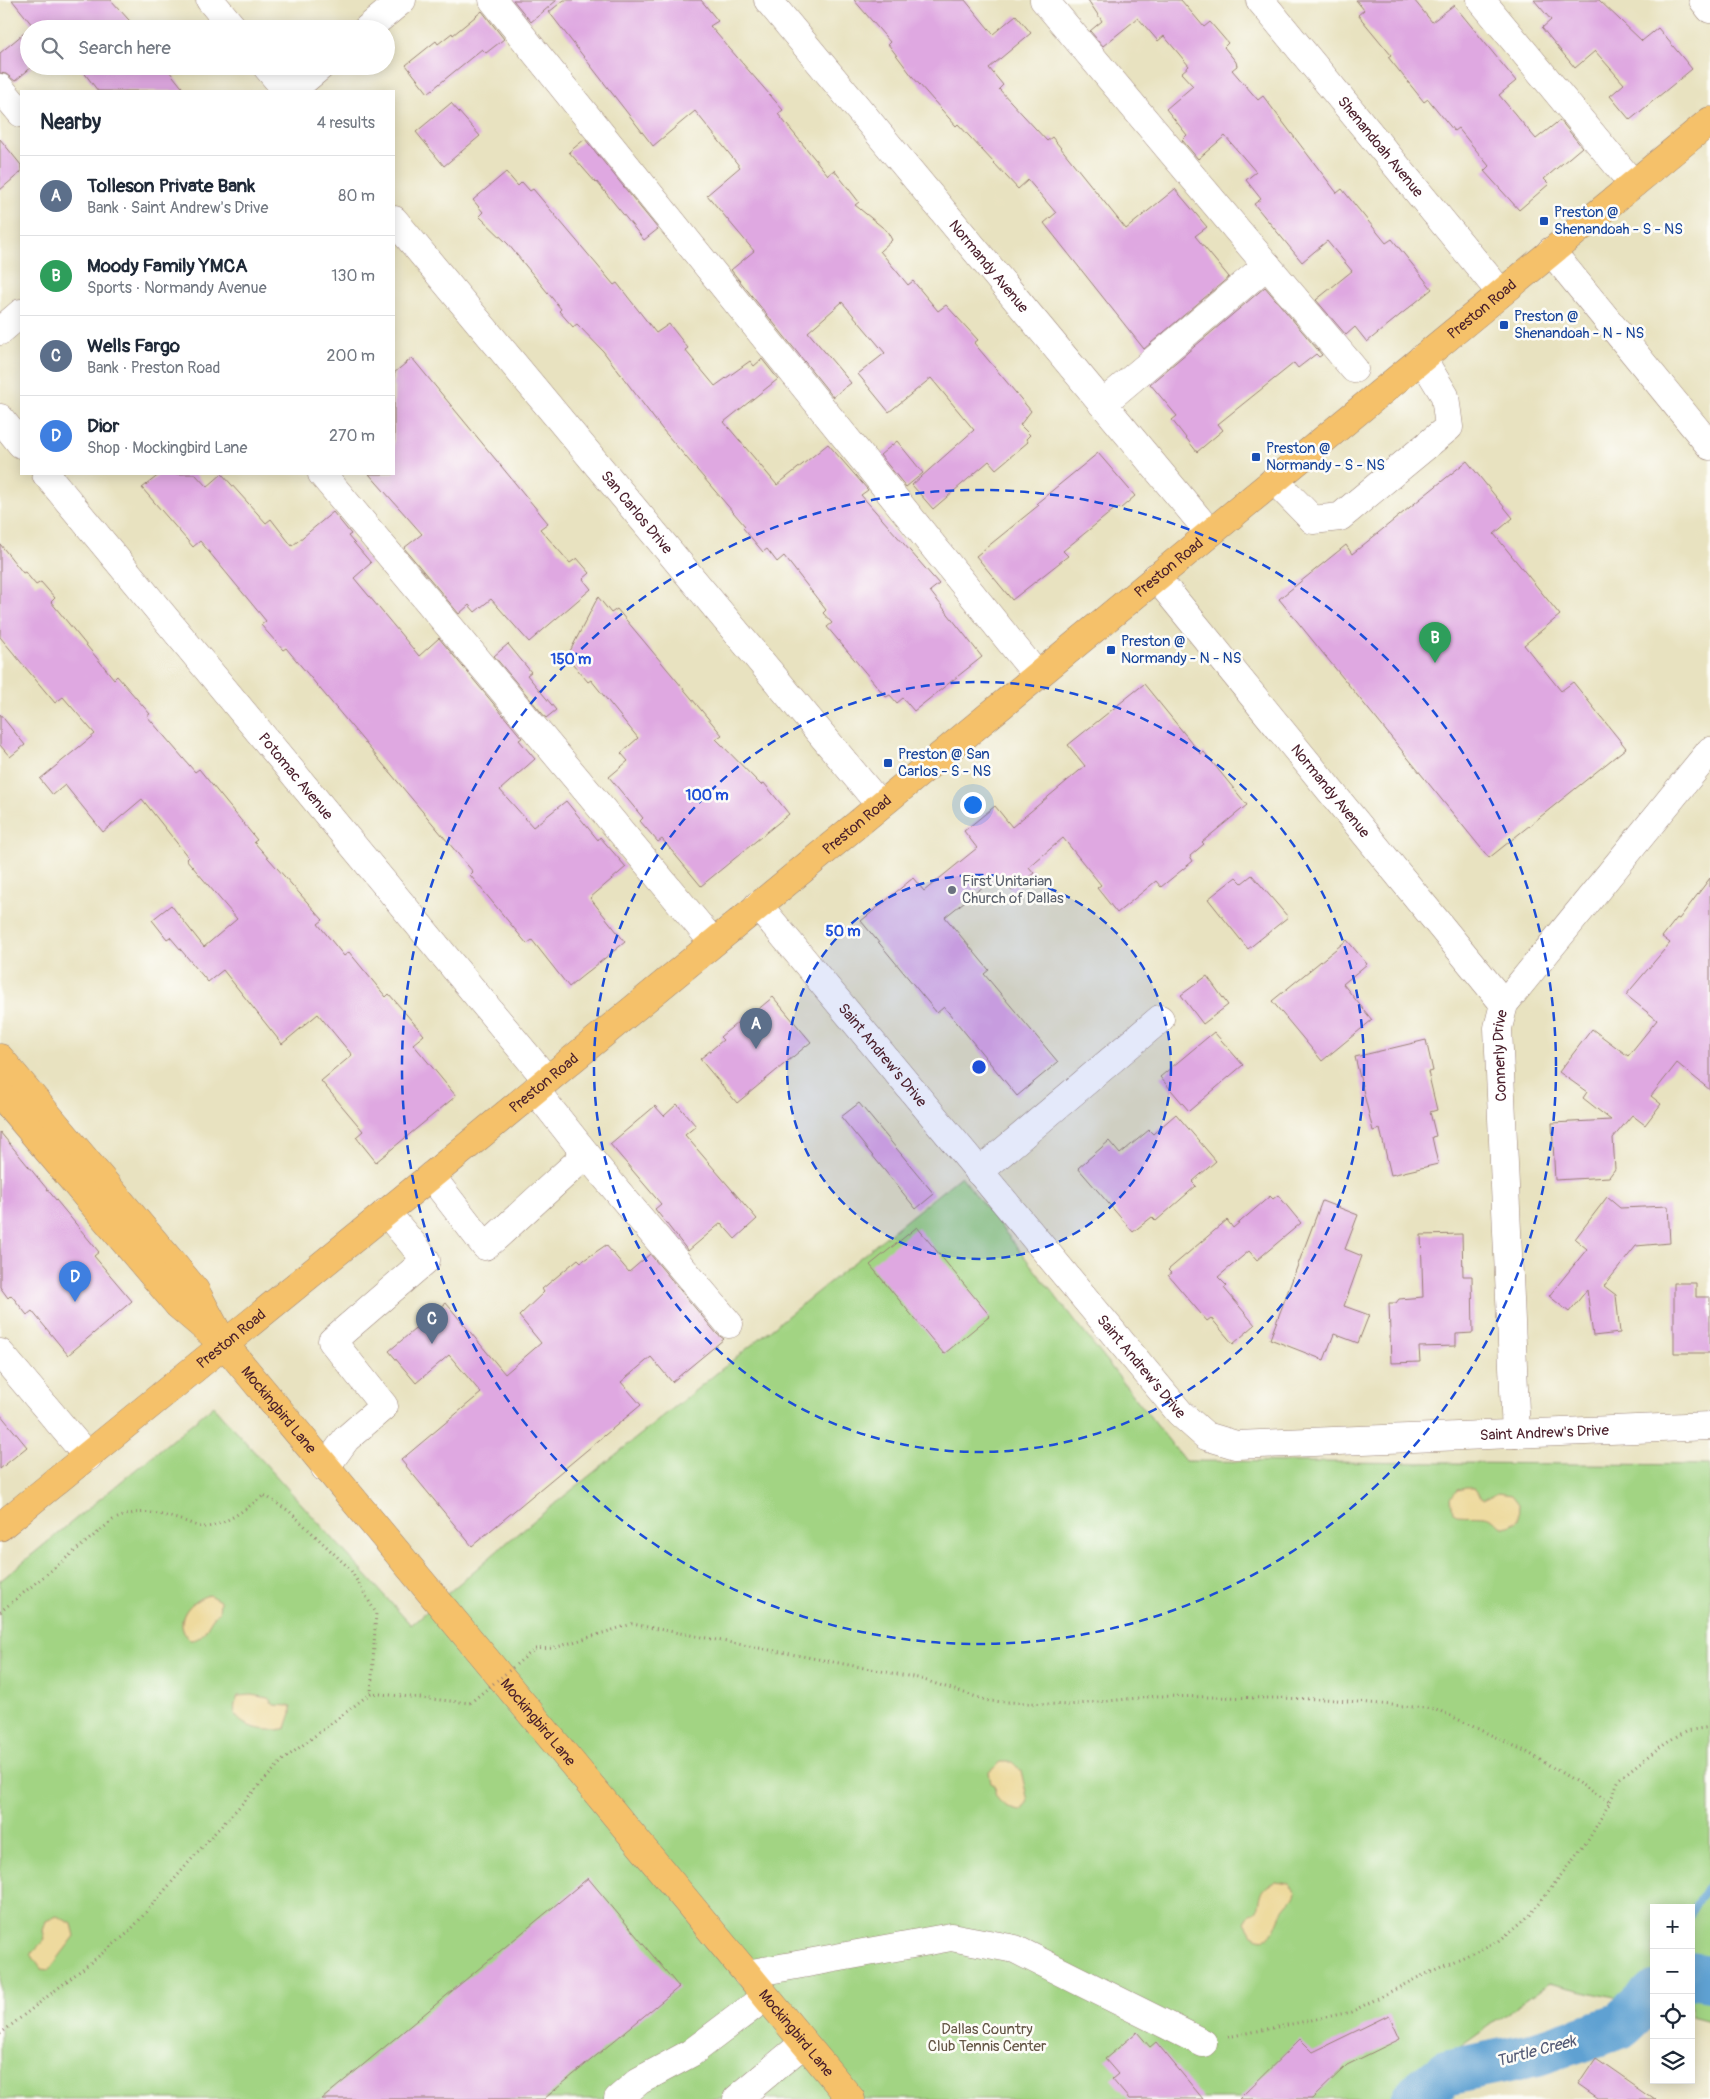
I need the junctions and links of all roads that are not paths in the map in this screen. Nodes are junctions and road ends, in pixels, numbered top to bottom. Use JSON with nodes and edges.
{"nodes":[{"id":1,"x":210,"y":0,"type":"edge"},
{"id":2,"x":402,"y":0,"type":"edge"},
{"id":3,"x":493,"y":0,"type":"edge"},
{"id":4,"x":768,"y":0,"type":"edge"},
{"id":5,"x":1044,"y":0,"type":"edge"},
{"id":6,"x":1260,"y":0,"type":"edge"},
{"id":7,"x":1481,"y":0,"type":"edge"},
{"id":8,"x":1703,"y":0,"type":"edge"},
{"id":9,"x":1710,"y":9,"type":"edge"},
{"id":10,"x":227,"y":20,"type":"edge"},
{"id":11,"x":378,"y":20,"type":"edge"},
{"id":12,"x":274,"y":75,"type":"edge"},
{"id":13,"x":310,"y":75,"type":"edge"},
{"id":14,"x":0,"y":88,"type":"edge"},
{"id":15,"x":286,"y":90,"type":"edge"},
{"id":16,"x":292,"y":90,"type":"edge"},
{"id":17,"x":20,"y":112,"type":"edge"},
{"id":18,"x":1710,"y":121,"type":"edge"},
{"id":19,"x":1633,"y":184,"type":"junction"},
{"id":20,"x":395,"y":221,"type":"edge"},
{"id":21,"x":1551,"y":251,"type":"junction"},
{"id":22,"x":1267,"y":265,"type":"junction"},
{"id":23,"x":1501,"y":293,"type":"junction"},
{"id":24,"x":20,"y":314,"type":"edge"},
{"id":25,"x":0,"y":331,"type":"edge"},
{"id":26,"x":1422,"y":358,"type":"junction"},
{"id":27,"x":1354,"y":369,"type":"dead end"},
{"id":28,"x":1102,"y":404,"type":"junction"},
{"id":29,"x":0,"y":418,"type":"edge"},
{"id":30,"x":20,"y":443,"type":"edge"},
{"id":31,"x":1710,"y":446,"type":"edge"},
{"id":32,"x":47,"y":475,"type":"edge"},
{"id":33,"x":323,"y":475,"type":"edge"},
{"id":34,"x":1274,"y":480,"type":"junction"},
{"id":35,"x":1210,"y":533,"type":"junction"},
{"id":36,"x":1156,"y":578,"type":"junction"},
{"id":37,"x":1037,"y":675,"type":"junction"},
{"id":38,"x":1710,"y":752,"type":"edge"},
{"id":39,"x":880,"y":805,"type":"junction"},
{"id":40,"x":758,"y":905,"type":"junction"},
{"id":41,"x":713,"y":942,"type":"junction"},
{"id":42,"x":1504,"y":1004,"type":"junction"},
{"id":43,"x":1160,"y":1019,"type":"dead end"},
{"id":44,"x":0,"y":1058,"type":"edge"},
{"id":45,"x":541,"y":1085,"type":"junction"},
{"id":46,"x":0,"y":1094,"type":"edge"},
{"id":47,"x":581,"y":1148,"type":"junction"},
{"id":48,"x":979,"y":1172,"type":"junction"},
{"id":49,"x":431,"y":1176,"type":"junction"},
{"id":50,"x":386,"y":1212,"type":"junction"},
{"id":51,"x":729,"y":1324,"type":"dead end"},
{"id":52,"x":224,"y":1345,"type":"junction"},
{"id":53,"x":0,"y":1353,"type":"edge"},
{"id":54,"x":1710,"y":1426,"type":"edge"},
{"id":55,"x":1516,"y":1434,"type":"junction"},
{"id":56,"x":88,"y":1457,"type":"junction"},
{"id":57,"x":325,"y":1468,"type":"junction"},
{"id":58,"x":0,"y":1528,"type":"edge"},
{"id":59,"x":747,"y":1974,"type":"junction"},
{"id":60,"x":765,"y":1997,"type":"junction"},
{"id":61,"x":804,"y":2043,"type":"junction"},
{"id":62,"x":1203,"y":2043,"type":"road end"},
{"id":63,"x":618,"y":2099,"type":"edge"},
{"id":64,"x":737,"y":2099,"type":"edge"},
{"id":65,"x":851,"y":2099,"type":"edge"}],
"edges":[{"from":1,"to":10,"type":"street"},
{"from":2,"to":11,"type":"street"},
{"from":3,"to":37,"type":"street"},
{"from":4,"to":28,"type":"street","name":"Normandy Avenue"},
{"from":5,"to":22,"type":"street"},
{"from":6,"to":23,"type":"street","name":"Shenandoah Avenue"},
{"from":7,"to":19,"type":"street"},
{"from":8,"to":9,"type":"street"},
{"from":12,"to":15,"type":"street"},
{"from":13,"to":16,"type":"street"},
{"from":14,"to":17,"type":"street"},
{"from":18,"to":19,"type":"main road","name":"Preston Road"},
{"from":19,"to":21,"type":"main road","name":"Preston Road"},
{"from":20,"to":39,"type":"street","name":"San Carlos Drive"},
{"from":21,"to":23,"type":"main road","name":"Preston Road"},
{"from":21,"to":31,"type":"street"},
{"from":22,"to":27,"type":"street"},
{"from":22,"to":28,"type":"street"},
{"from":23,"to":26,"type":"main road","name":"Preston Road"},
{"from":24,"to":25,"type":"street"},
{"from":26,"to":34,"type":"main road","name":"Preston Road"},
{"from":26,"to":34,"type":"street"},
{"from":28,"to":35,"type":"street","name":"Normandy Avenue"},
{"from":29,"to":30,"type":"street"},
{"from":32,"to":45,"type":"street","name":"Potomac Avenue"},
{"from":33,"to":41,"type":"street"},
{"from":34,"to":35,"type":"main road","name":"Preston Road"},
{"from":35,"to":36,"type":"main road","name":"Preston Road"},
{"from":36,"to":37,"type":"main road","name":"Preston Road"},
{"from":36,"to":42,"type":"street","name":"Normandy Avenue"},
{"from":37,"to":39,"type":"main road","name":"Preston Road"},
{"from":38,"to":42,"type":"street","name":"Connerly Drive"},
{"from":39,"to":40,"type":"main road","name":"Preston Road"},
{"from":40,"to":41,"type":"main road","name":"Preston Road"},
{"from":40,"to":48,"type":"street","name":"Saint Andrew's Drive"},
{"from":41,"to":45,"type":"main road","name":"Preston Road"},
{"from":42,"to":55,"type":"street","name":"Connerly Drive"},
{"from":43,"to":48,"type":"street"},
{"from":44,"to":52,"type":"main road","name":"Mockingbird Lane"},
{"from":45,"to":47,"type":"street","name":"Potomac Avenue"},
{"from":45,"to":49,"type":"main road","name":"Preston Road"},
{"from":46,"to":52,"type":"main road","name":"Mockingbird Lane"},
{"from":47,"to":49,"type":"street"},
{"from":47,"to":51,"type":"street","name":"Potomac Avenue"},
{"from":48,"to":55,"type":"street","name":"Saint Andrew's Drive"},
{"from":49,"to":50,"type":"main road","name":"Preston Road"},
{"from":50,"to":52,"type":"main road","name":"Preston Road"},
{"from":50,"to":57,"type":"street"},
{"from":52,"to":56,"type":"main road","name":"Preston Road"},
{"from":52,"to":57,"type":"main road","name":"Mockingbird Lane"},
{"from":53,"to":56,"type":"street"},
{"from":54,"to":55,"type":"street","name":"Saint Andrew's Drive"},
{"from":56,"to":58,"type":"main road","name":"Preston Road"},
{"from":57,"to":59,"type":"main road","name":"Mockingbird Lane"},
{"from":59,"to":60,"type":"main road","name":"Mockingbird Lane"},
{"from":59,"to":62,"type":"street"},
{"from":60,"to":61,"type":"main road","name":"Mockingbird Lane"},
{"from":60,"to":63,"type":"street"},
{"from":61,"to":64,"type":"street"},
{"from":61,"to":65,"type":"main road","name":"Mockingbird Lane"}]}
